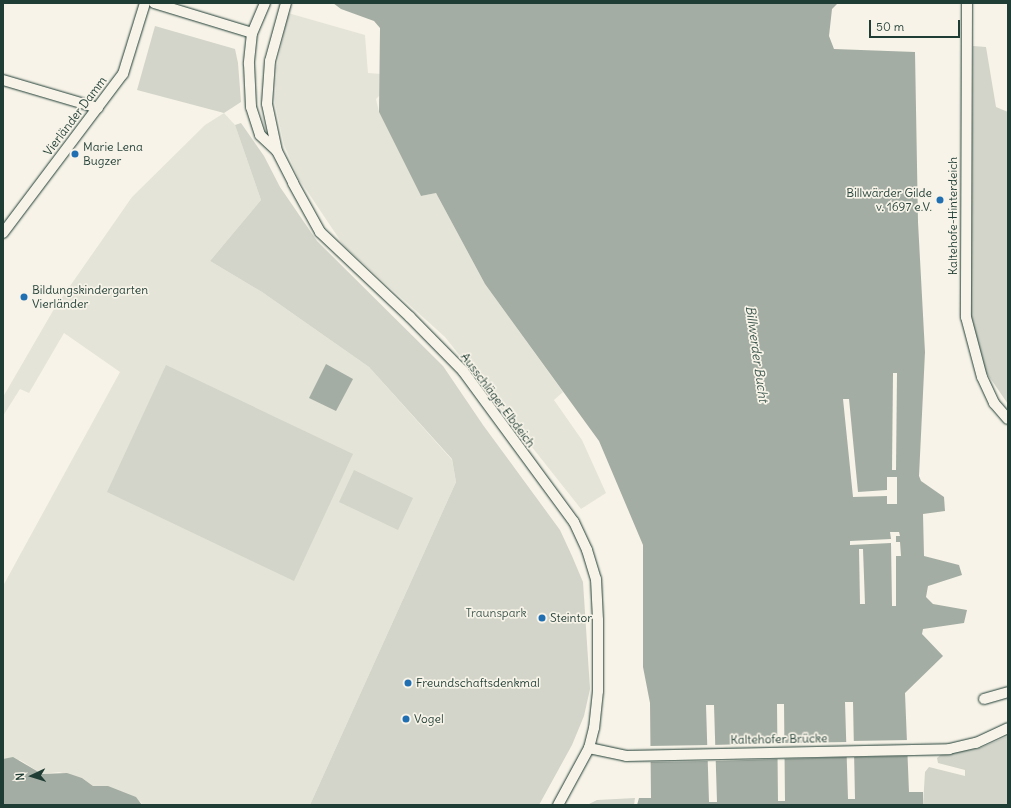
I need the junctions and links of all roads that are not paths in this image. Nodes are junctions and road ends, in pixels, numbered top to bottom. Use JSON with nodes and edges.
{"nodes":[{"id":1,"x":145,"y":3,"type":"edge"},
{"id":2,"x":154,"y":3,"type":"edge"},
{"id":3,"x":264,"y":3,"type":"edge"},
{"id":4,"x":286,"y":3,"type":"edge"},
{"id":5,"x":967,"y":3,"type":"edge"},
{"id":6,"x":252,"y":33,"type":"junction"},
{"id":7,"x":3,"y":80,"type":"edge"},
{"id":8,"x":98,"y":108,"type":"junction"},
{"id":9,"x":277,"y":151,"type":"junction"},
{"id":10,"x":3,"y":233,"type":"edge"},
{"id":11,"x":1008,"y":419,"type":"edge"},
{"id":12,"x":1008,"y":692,"type":"edge"},
{"id":13,"x":984,"y":699,"type":"dead end"},
{"id":14,"x":1008,"y":728,"type":"edge"},
{"id":15,"x":589,"y":748,"type":"junction"},
{"id":16,"x":558,"y":805,"type":"edge"}],
"edges":[{"from":1,"to":8,"type":"street","name":"Vierländer Damm"},
{"from":2,"to":6,"type":"street"},
{"from":3,"to":6,"type":"street"},
{"from":4,"to":9,"type":"street","name":"Ausschläger Elbdeich"},
{"from":5,"to":11,"type":"street","name":"Kaltehofe-Hinterdeich"},
{"from":6,"to":9,"type":"street"},
{"from":7,"to":8,"type":"street"},
{"from":8,"to":10,"type":"street","name":"Vierländer Damm"},
{"from":9,"to":15,"type":"street","name":"Ausschläger Elbdeich"},
{"from":12,"to":13,"type":"street"},
{"from":14,"to":15,"type":"street","name":"Kaltehofer Brücke"},
{"from":15,"to":16,"type":"street","name":"Ausschläger Elbdeich"}]}
